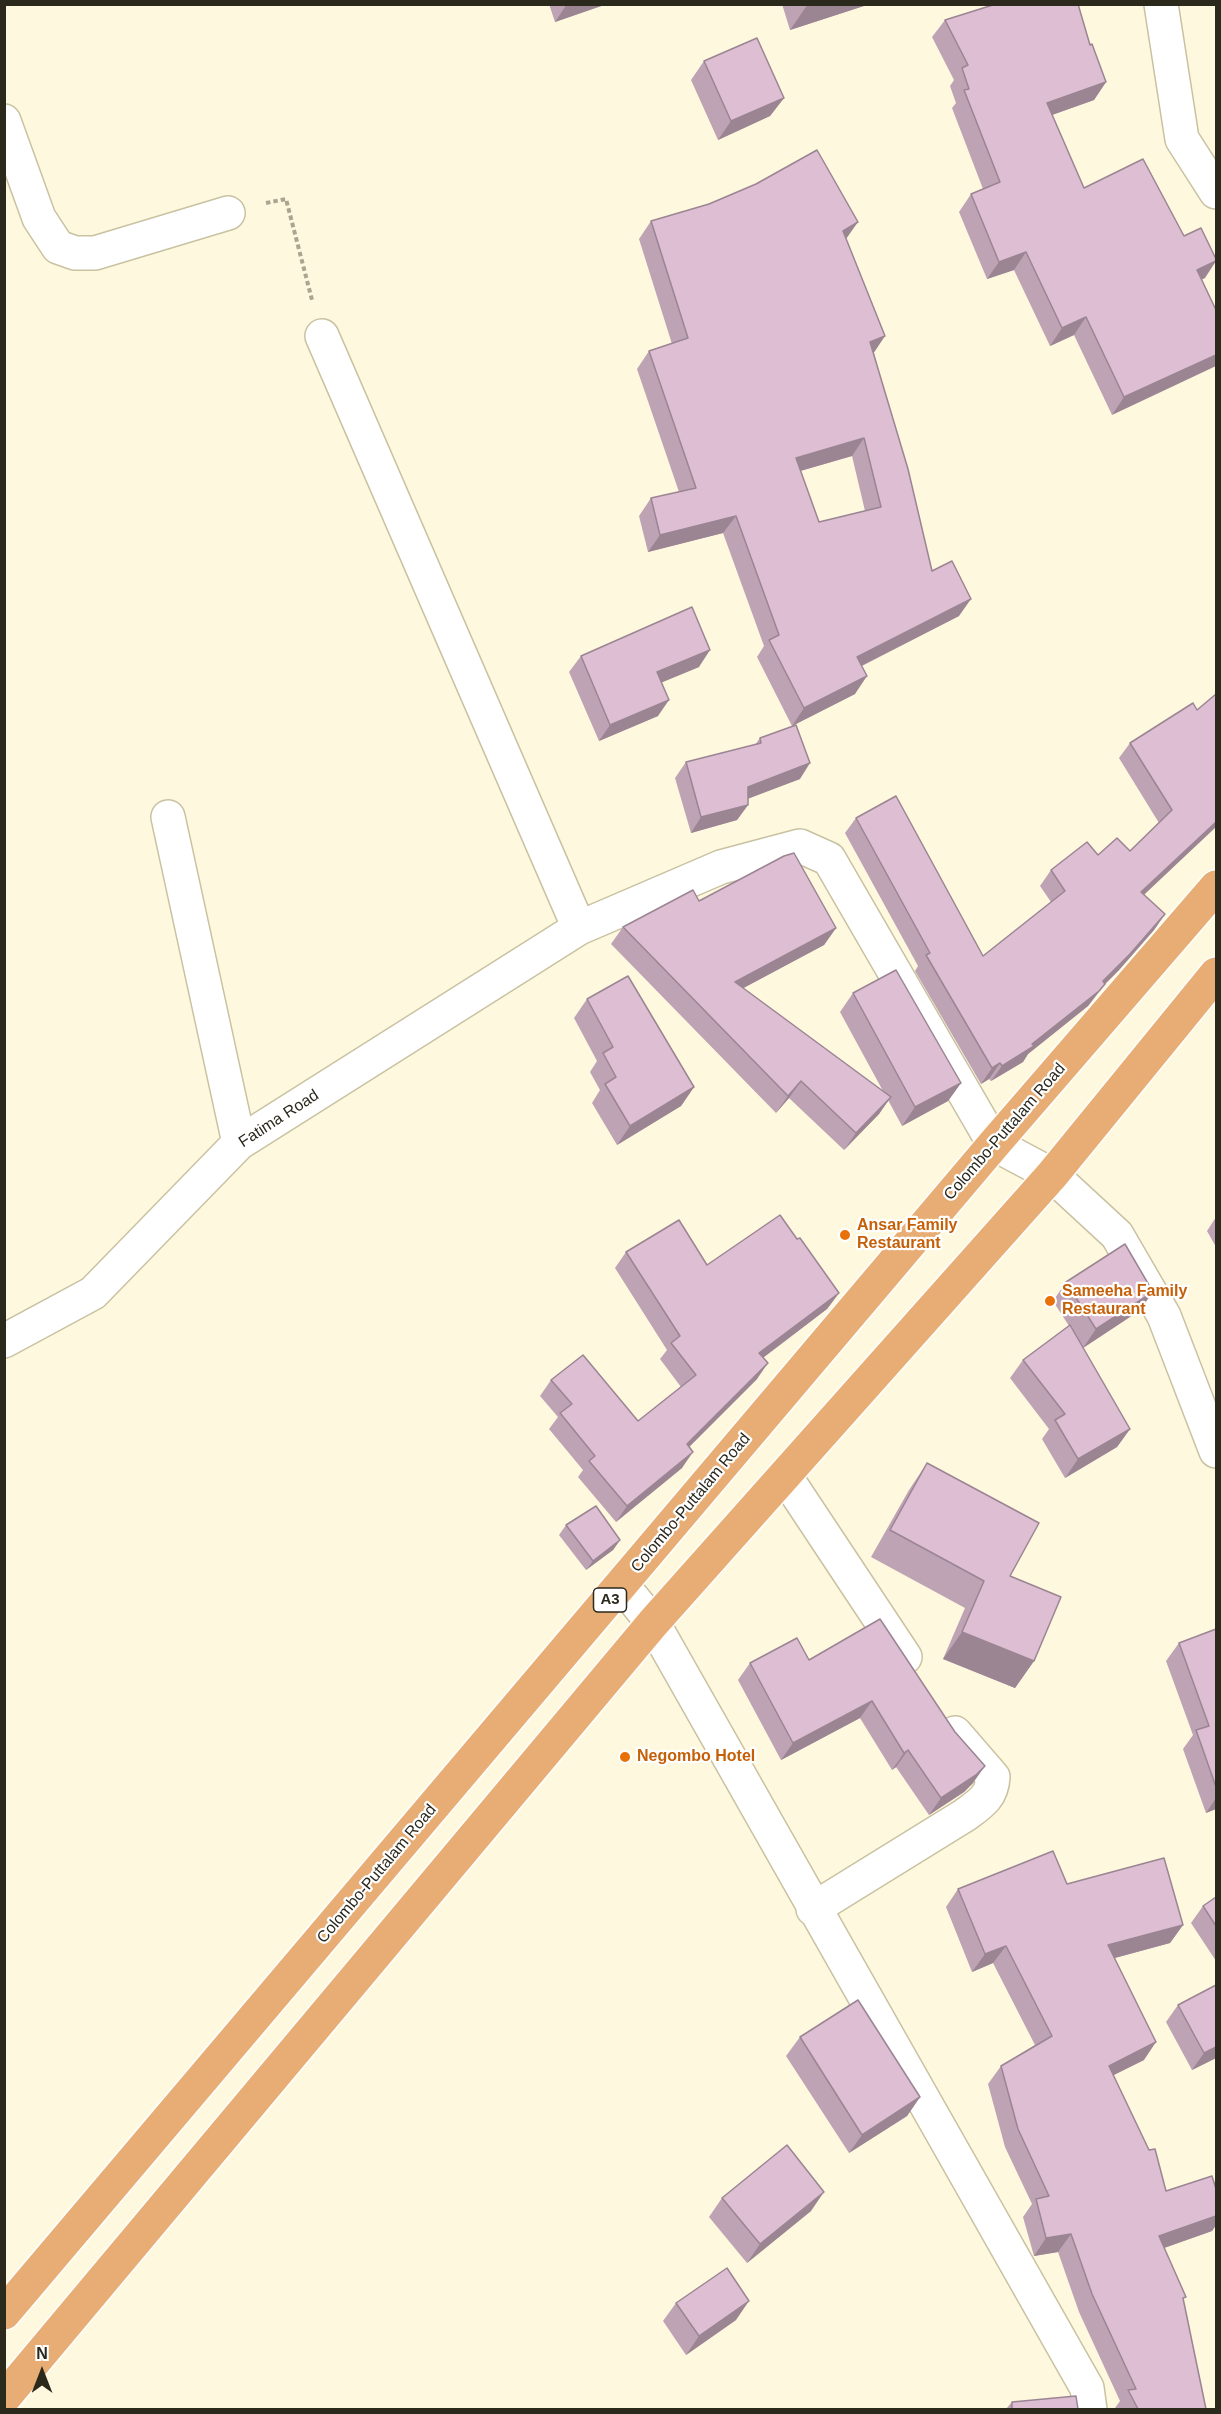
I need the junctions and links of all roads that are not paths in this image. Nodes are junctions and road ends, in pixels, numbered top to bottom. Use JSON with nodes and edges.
{"nodes":[{"id":1,"x":1161,"y":4,"type":"edge"},
{"id":2,"x":4,"y":121,"type":"edge"},
{"id":3,"x":1216,"y":192,"type":"edge"},
{"id":4,"x":228,"y":213,"type":"road end"},
{"id":5,"x":322,"y":336,"type":"road end"},
{"id":6,"x":168,"y":817,"type":"dead end"},
{"id":7,"x":1216,"y":887,"type":"edge"},
{"id":8,"x":579,"y":928,"type":"junction"},
{"id":9,"x":1216,"y":974,"type":"edge"},
{"id":10,"x":239,"y":1143,"type":"junction"},
{"id":11,"x":994,"y":1144,"type":"junction"},
{"id":12,"x":1052,"y":1175,"type":"junction"},
{"id":13,"x":4,"y":1341,"type":"edge"},
{"id":14,"x":1216,"y":1451,"type":"edge"},
{"id":15,"x":785,"y":1476,"type":"junction"},
{"id":16,"x":622,"y":1585,"type":"junction"},
{"id":17,"x":653,"y":1623,"type":"junction"},
{"id":18,"x":921,"y":1681,"type":"edge"},
{"id":19,"x":940,"y":1710,"type":"edge"},
{"id":20,"x":813,"y":1909,"type":"junction"},
{"id":21,"x":4,"y":2313,"type":"edge"},
{"id":22,"x":4,"y":2398,"type":"edge"},
{"id":23,"x":1090,"y":2409,"type":"edge"}],
"edges":[{"from":1,"to":3,"type":"street"},
{"from":2,"to":4,"type":"street"},
{"from":5,"to":8,"type":"street"},
{"from":6,"to":10,"type":"street"},
{"from":7,"to":11,"type":"highway","name":"Colombo-Puttalam Road","number":"A3"},
{"from":8,"to":10,"type":"street","name":"Fatima Road"},
{"from":8,"to":11,"type":"street","name":"Fatima Road"},
{"from":9,"to":12,"type":"highway"},
{"from":10,"to":13,"type":"street","name":"Fatima Road"},
{"from":11,"to":12,"type":"street"},
{"from":11,"to":16,"type":"highway","name":"Colombo-Puttalam Road","number":"A3"},
{"from":12,"to":14,"type":"street"},
{"from":12,"to":15,"type":"highway"},
{"from":15,"to":17,"type":"highway"},
{"from":15,"to":18,"type":"street"},
{"from":16,"to":17,"type":"street"},
{"from":16,"to":21,"type":"highway","name":"Colombo-Puttalam Road","number":"A3"},
{"from":17,"to":20,"type":"street"},
{"from":17,"to":22,"type":"highway"},
{"from":19,"to":20,"type":"street"},
{"from":20,"to":23,"type":"street"}]}
